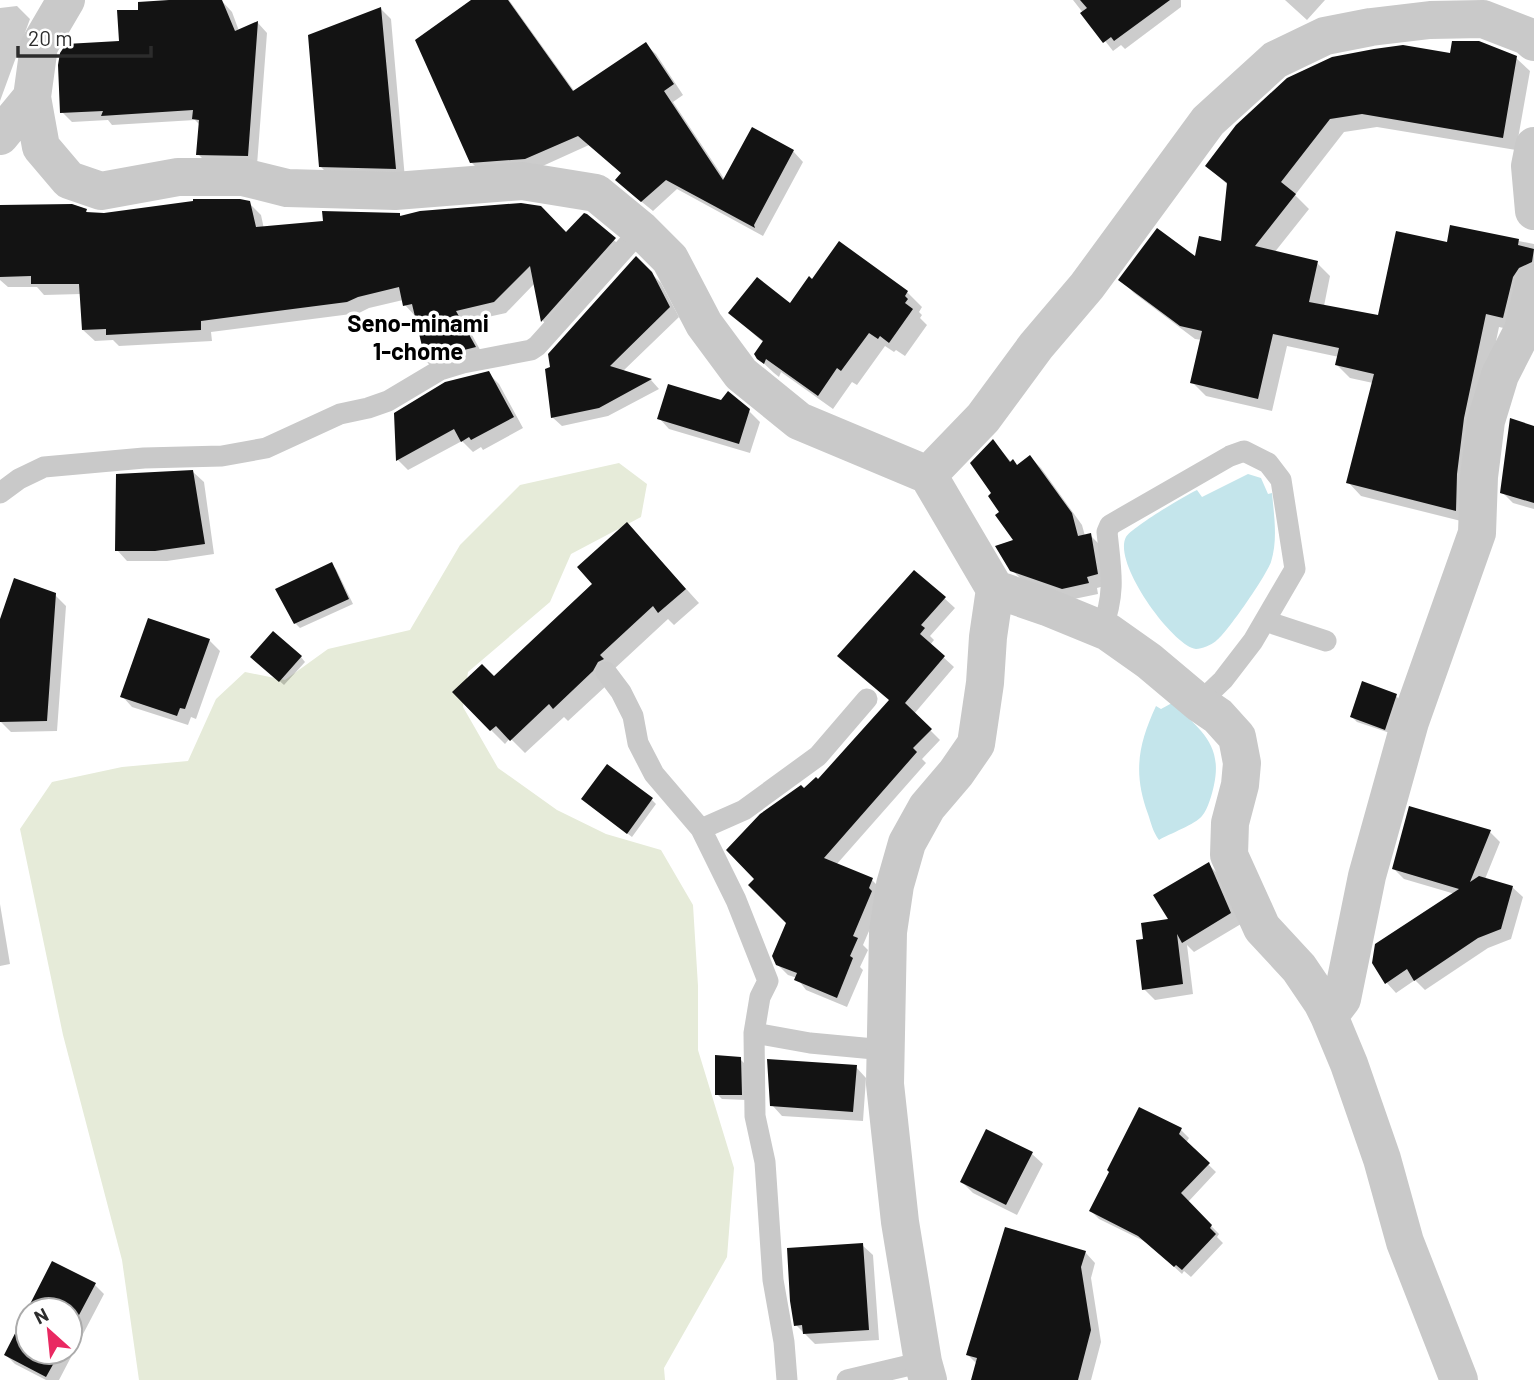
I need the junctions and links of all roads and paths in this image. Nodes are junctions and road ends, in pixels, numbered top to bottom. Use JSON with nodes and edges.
{"nodes":[{"id":1,"x":66,"y":0,"type":"edge"},
{"id":2,"x":1377,"y":14,"type":"edge"},
{"id":3,"x":1534,"y":42,"type":"edge"},
{"id":4,"x":32,"y":97,"type":"junction"},
{"id":5,"x":0,"y":136,"type":"edge"},
{"id":6,"x":1534,"y":146,"type":"edge"},
{"id":7,"x":1534,"y":211,"type":"edge"},
{"id":8,"x":641,"y":230,"type":"junction"},
{"id":9,"x":1534,"y":283,"type":"edge"},
{"id":10,"x":928,"y":475,"type":"junction"},
{"id":11,"x":0,"y":493,"type":"edge"},
{"id":12,"x":995,"y":589,"type":"junction"},
{"id":13,"x":1265,"y":621,"type":"junction"},
{"id":14,"x":1102,"y":629,"type":"junction"},
{"id":15,"x":1326,"y":641,"type":"dead end"},
{"id":16,"x":606,"y":672,"type":"dead end"},
{"id":17,"x":867,"y":699,"type":"dead end"},
{"id":18,"x":1199,"y":703,"type":"junction"},
{"id":19,"x":701,"y":829,"type":"junction"},
{"id":20,"x":1329,"y":1016,"type":"junction"},
{"id":21,"x":754,"y":1033,"type":"junction"},
{"id":22,"x":885,"y":1050,"type":"junction"},
{"id":23,"x":926,"y":1371,"type":"edge"},
{"id":24,"x":787,"y":1380,"type":"edge"},
{"id":25,"x":847,"y":1380,"type":"edge"},
{"id":26,"x":1459,"y":1380,"type":"edge"}],
"edges":[{"from":1,"to":4,"type":"street"},
{"from":2,"to":3,"type":"street"},
{"from":2,"to":10,"type":"street"},
{"from":4,"to":5,"type":"street"},
{"from":4,"to":8,"type":"street"},
{"from":6,"to":7,"type":"street"},
{"from":8,"to":10,"type":"street"},
{"from":8,"to":11,"type":"lane"},
{"from":9,"to":20,"type":"street"},
{"from":10,"to":12,"type":"street"},
{"from":12,"to":14,"type":"street"},
{"from":12,"to":22,"type":"street"},
{"from":13,"to":14,"type":"lane"},
{"from":13,"to":15,"type":"lane"},
{"from":13,"to":18,"type":"lane"},
{"from":14,"to":18,"type":"street"},
{"from":16,"to":19,"type":"lane"},
{"from":17,"to":19,"type":"lane"},
{"from":18,"to":20,"type":"street"},
{"from":19,"to":21,"type":"lane"},
{"from":20,"to":26,"type":"street"},
{"from":21,"to":22,"type":"lane"},
{"from":21,"to":24,"type":"lane"},
{"from":22,"to":23,"type":"street"},
{"from":23,"to":25,"type":"lane"}]}
